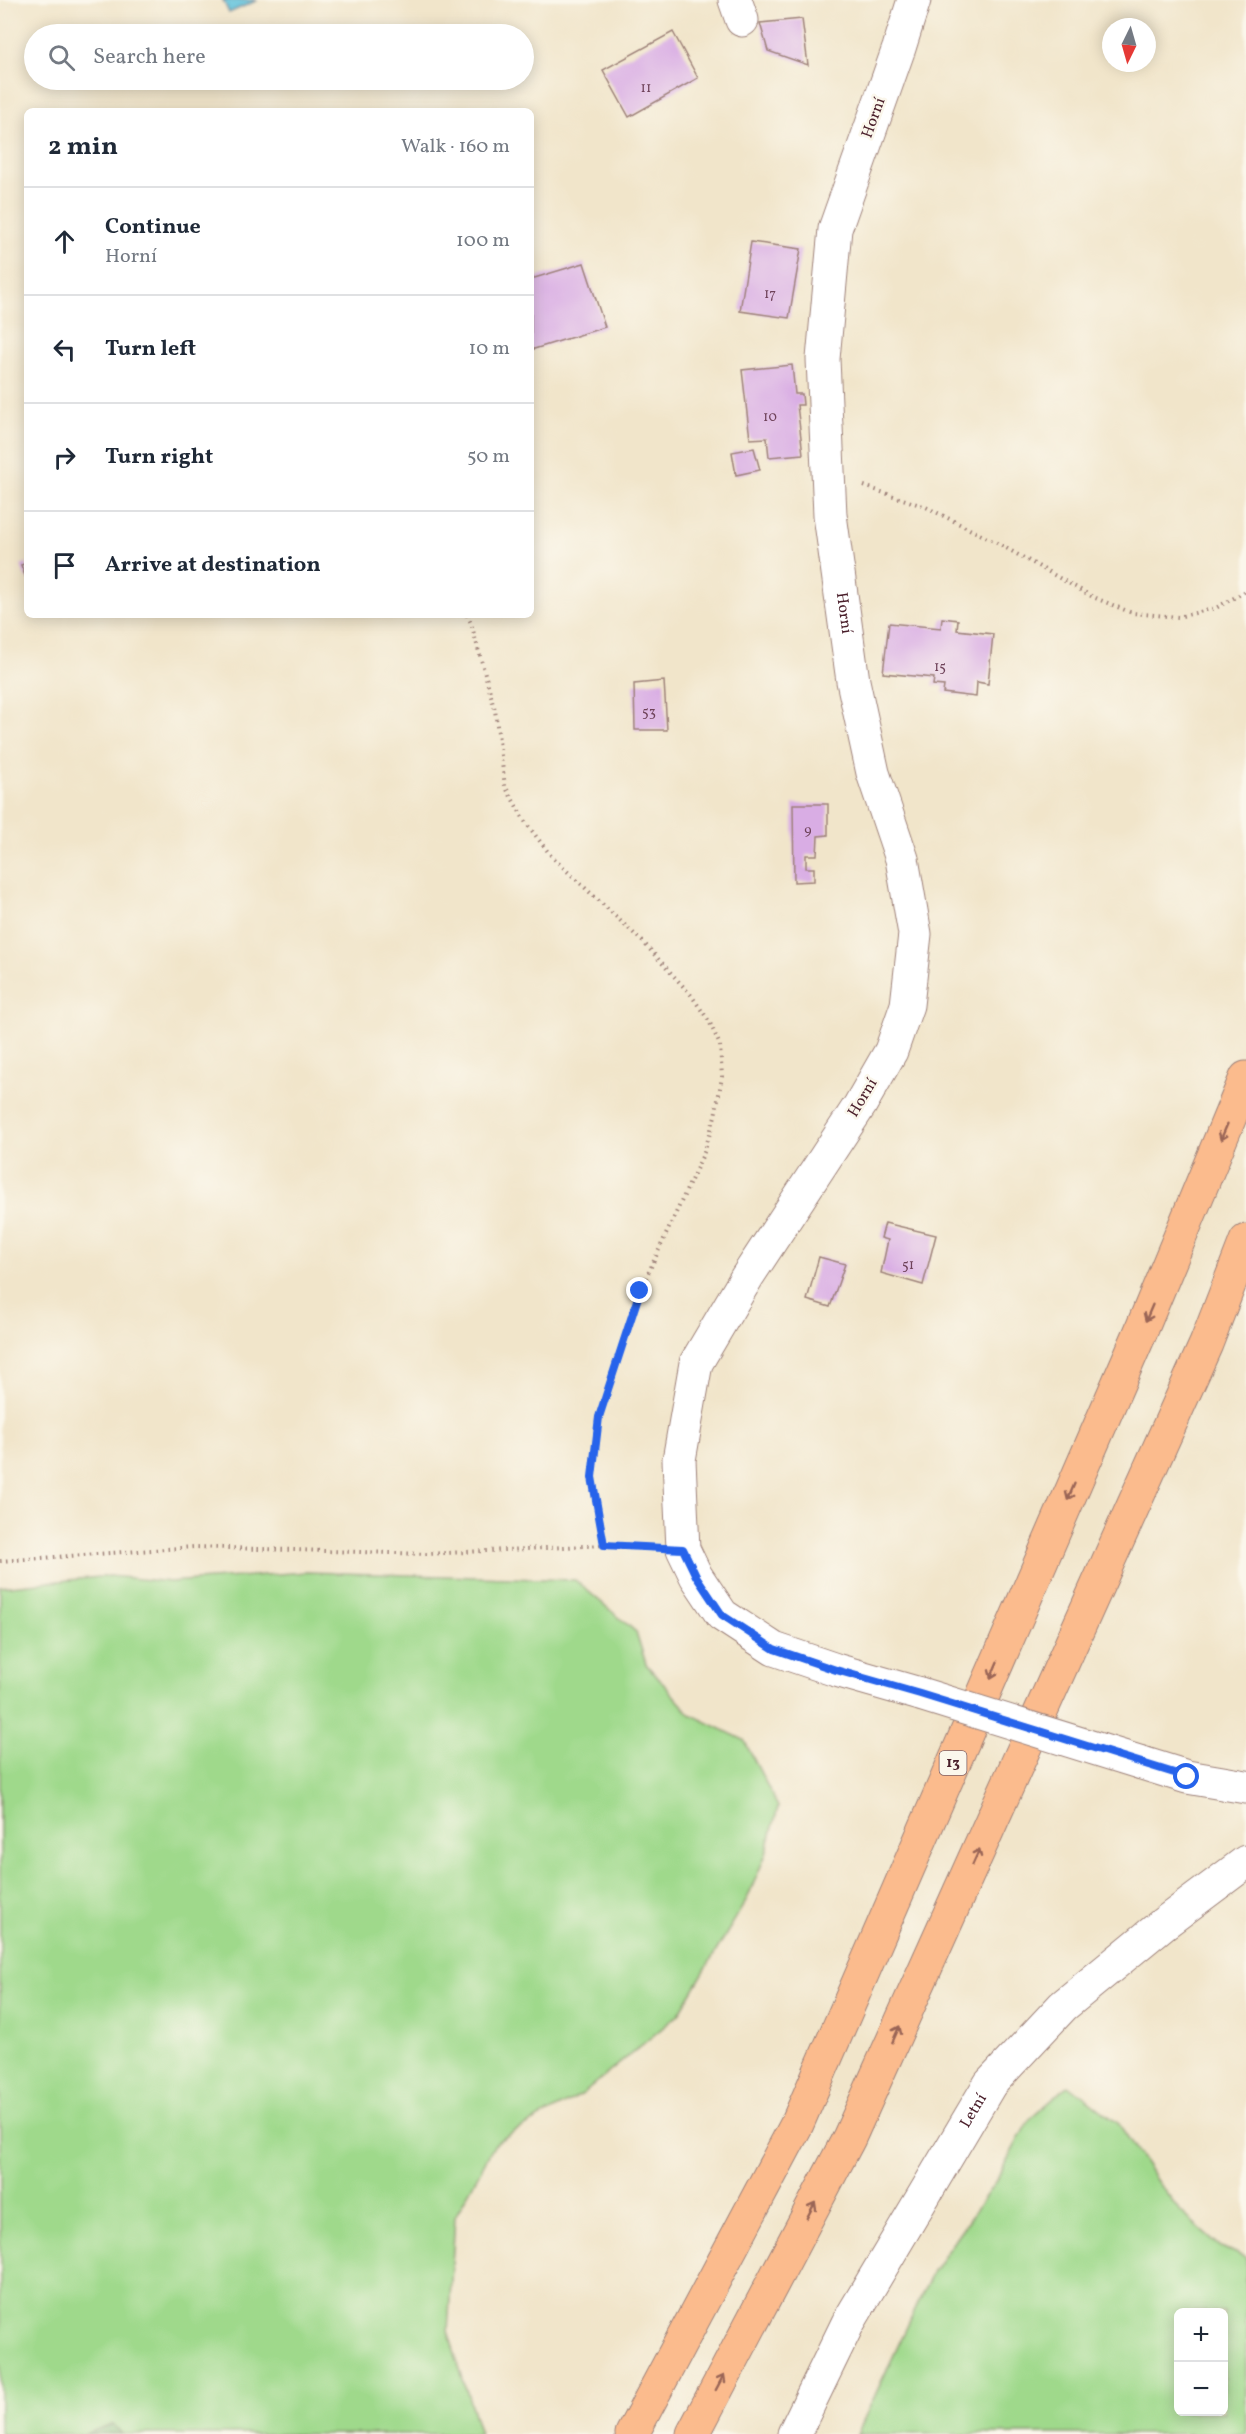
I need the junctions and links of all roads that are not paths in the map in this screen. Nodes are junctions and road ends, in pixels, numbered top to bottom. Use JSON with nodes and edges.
{"nodes":[{"id":1,"x":914,"y":0,"type":"edge"},
{"id":2,"x":1246,"y":1078,"type":"edge"},
{"id":3,"x":1246,"y":1241,"type":"edge"},
{"id":4,"x":1246,"y":1787,"type":"edge"},
{"id":5,"x":1246,"y":1862,"type":"edge"},
{"id":6,"x":632,"y":2434,"type":"edge"},
{"id":7,"x":693,"y":2434,"type":"edge"},
{"id":8,"x":794,"y":2434,"type":"edge"}],
"edges":[{"from":1,"to":4,"type":"street","name":"Horní","bridge":true},
{"from":2,"to":6,"type":"highway","number":"13","one_way":true},
{"from":7,"to":3,"type":"highway","one_way":true},
{"from":5,"to":8,"type":"street","name":"Letní"}]}
